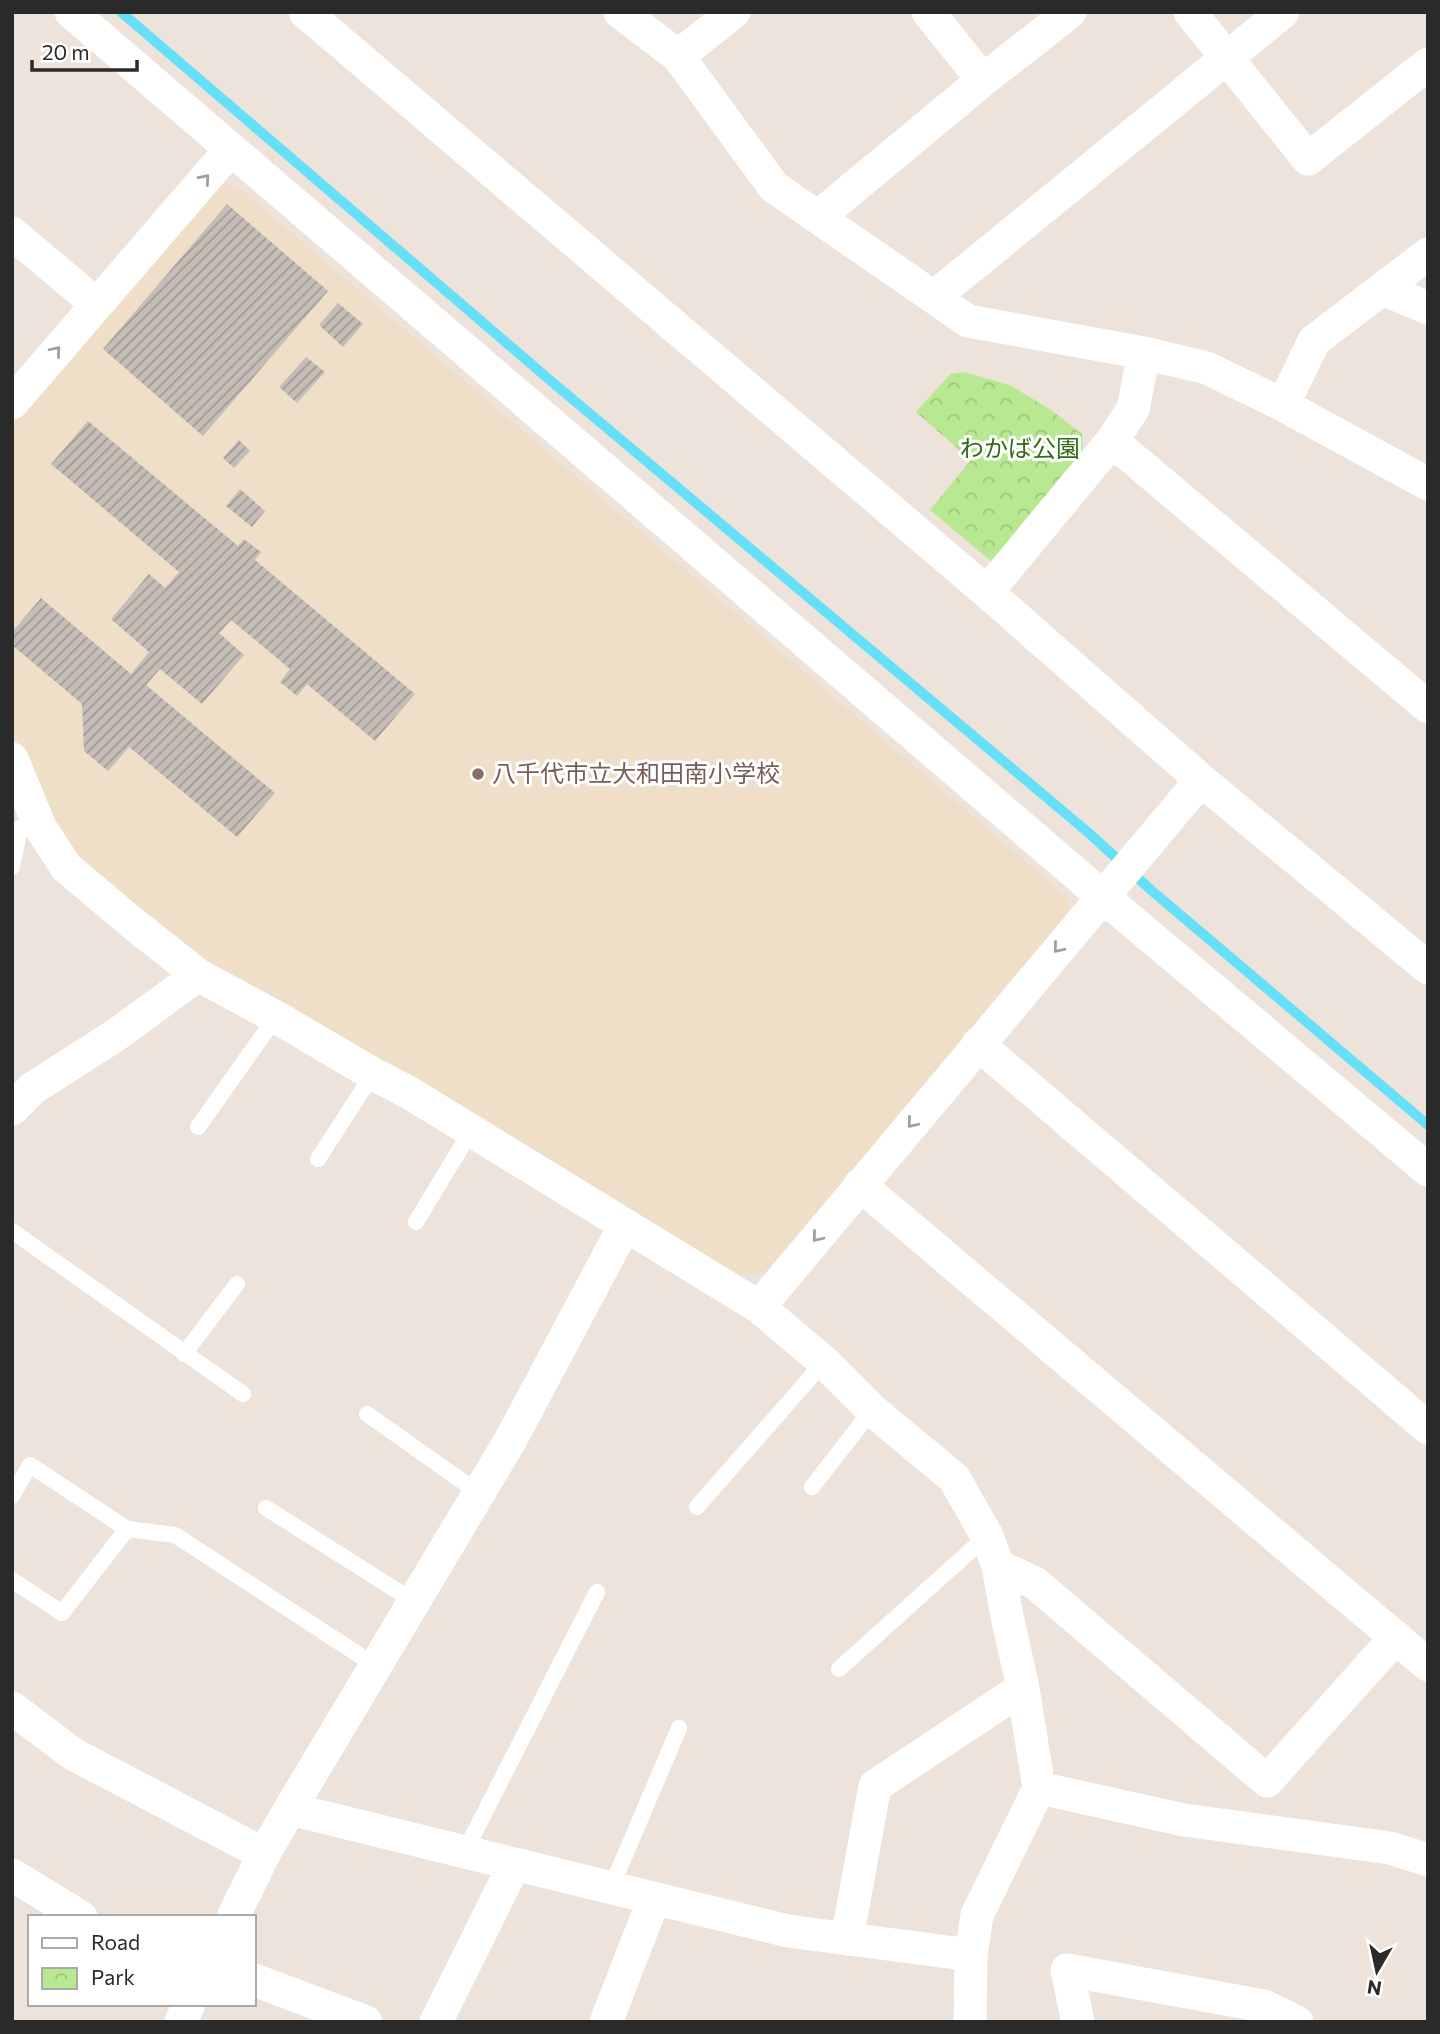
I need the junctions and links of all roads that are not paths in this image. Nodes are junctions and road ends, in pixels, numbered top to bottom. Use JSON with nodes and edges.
{"nodes":[{"id":1,"x":71,"y":12,"type":"edge"},
{"id":2,"x":305,"y":12,"type":"edge"},
{"id":3,"x":620,"y":12,"type":"edge"},
{"id":4,"x":734,"y":12,"type":"edge"},
{"id":5,"x":928,"y":12,"type":"edge"},
{"id":6,"x":1069,"y":12,"type":"edge"},
{"id":7,"x":1190,"y":12,"type":"edge"},
{"id":8,"x":1283,"y":12,"type":"edge"},
{"id":9,"x":678,"y":56,"type":"junction"},
{"id":10,"x":1226,"y":57,"type":"junction"},
{"id":11,"x":1428,"y":64,"type":"edge"},
{"id":12,"x":983,"y":80,"type":"junction"},
{"id":13,"x":230,"y":150,"type":"junction"},
{"id":14,"x":818,"y":216,"type":"junction"},
{"id":15,"x":12,"y":233,"type":"edge"},
{"id":16,"x":1428,"y":254,"type":"edge"},
{"id":17,"x":1383,"y":289,"type":"junction"},
{"id":18,"x":934,"y":297,"type":"junction"},
{"id":19,"x":96,"y":304,"type":"junction"},
{"id":20,"x":1428,"y":308,"type":"edge"},
{"id":21,"x":1144,"y":353,"type":"junction"},
{"id":22,"x":12,"y":403,"type":"edge"},
{"id":23,"x":1283,"y":405,"type":"junction"},
{"id":24,"x":1112,"y":441,"type":"junction"},
{"id":25,"x":1428,"y":484,"type":"edge"},
{"id":26,"x":987,"y":592,"type":"junction"},
{"id":27,"x":1428,"y":708,"type":"edge"},
{"id":28,"x":12,"y":759,"type":"edge"},
{"id":29,"x":1201,"y":780,"type":"junction"},
{"id":30,"x":23,"y":826,"type":"edge"},
{"id":31,"x":12,"y":867,"type":"edge"},
{"id":32,"x":1107,"y":891,"type":"junction"},
{"id":33,"x":1428,"y":968,"type":"edge"},
{"id":34,"x":198,"y":975,"type":"junction"},
{"id":35,"x":276,"y":1017,"type":"junction"},
{"id":36,"x":978,"y":1044,"type":"junction"},
{"id":37,"x":373,"y":1074,"type":"junction"},
{"id":38,"x":12,"y":1109,"type":"edge"},
{"id":39,"x":198,"y":1127,"type":"dead end"},
{"id":40,"x":471,"y":1131,"type":"junction"},
{"id":41,"x":318,"y":1159,"type":"dead end"},
{"id":42,"x":1428,"y":1170,"type":"edge"},
{"id":43,"x":860,"y":1185,"type":"junction"},
{"id":44,"x":416,"y":1222,"type":"dead end"},
{"id":45,"x":625,"y":1225,"type":"junction"},
{"id":46,"x":12,"y":1231,"type":"edge"},
{"id":47,"x":237,"y":1284,"type":"dead end"},
{"id":48,"x":759,"y":1307,"type":"junction"},
{"id":49,"x":184,"y":1354,"type":"junction"},
{"id":50,"x":824,"y":1362,"type":"junction"},
{"id":51,"x":243,"y":1394,"type":"dead end"},
{"id":52,"x":872,"y":1409,"type":"junction"},
{"id":53,"x":367,"y":1414,"type":"dead end"},
{"id":54,"x":1428,"y":1428,"type":"edge"},
{"id":55,"x":812,"y":1486,"type":"dead end"},
{"id":56,"x":479,"y":1493,"type":"junction"},
{"id":57,"x":12,"y":1496,"type":"edge"},
{"id":58,"x":697,"y":1507,"type":"dead end"},
{"id":59,"x":266,"y":1508,"type":"dead end"},
{"id":60,"x":127,"y":1530,"type":"junction"},
{"id":61,"x":993,"y":1551,"type":"junction"},
{"id":62,"x":12,"y":1580,"type":"edge"},
{"id":63,"x":597,"y":1592,"type":"dead end"},
{"id":64,"x":415,"y":1602,"type":"junction"},
{"id":65,"x":1396,"y":1637,"type":"junction"},
{"id":66,"x":1428,"y":1665,"type":"edge"},
{"id":67,"x":376,"y":1666,"type":"junction"},
{"id":68,"x":839,"y":1669,"type":"dead end"},
{"id":69,"x":1023,"y":1688,"type":"junction"},
{"id":70,"x":12,"y":1709,"type":"edge"},
{"id":71,"x":679,"y":1728,"type":"dead end"},
{"id":72,"x":1039,"y":1788,"type":"junction"},
{"id":73,"x":290,"y":1809,"type":"junction"},
{"id":74,"x":465,"y":1851,"type":"junction"},
{"id":75,"x":264,"y":1854,"type":"junction"},
{"id":76,"x":1428,"y":1860,"type":"edge"},
{"id":77,"x":514,"y":1865,"type":"junction"},
{"id":78,"x":12,"y":1875,"type":"edge"},
{"id":79,"x":611,"y":1888,"type":"junction"},
{"id":80,"x":654,"y":1899,"type":"junction"},
{"id":81,"x":78,"y":1915,"type":"edge"},
{"id":82,"x":234,"y":1915,"type":"edge"},
{"id":83,"x":848,"y":1939,"type":"junction"},
{"id":84,"x":971,"y":1955,"type":"junction"},
{"id":85,"x":256,"y":1981,"type":"edge"},
{"id":86,"x":188,"y":2006,"type":"edge"},
{"id":87,"x":181,"y":2022,"type":"edge"},
{"id":88,"x":366,"y":2022,"type":"edge"},
{"id":89,"x":436,"y":2022,"type":"edge"},
{"id":90,"x":606,"y":2022,"type":"edge"},
{"id":91,"x":970,"y":2022,"type":"edge"},
{"id":92,"x":1077,"y":2022,"type":"edge"},
{"id":93,"x":1297,"y":2022,"type":"edge"}],
"edges":[{"from":1,"to":13,"type":"street"},
{"from":2,"to":26,"type":"street"},
{"from":3,"to":9,"type":"street"},
{"from":4,"to":9,"type":"street"},
{"from":5,"to":12,"type":"street"},
{"from":6,"to":12,"type":"street"},
{"from":7,"to":10,"type":"street"},
{"from":8,"to":10,"type":"street"},
{"from":9,"to":14,"type":"street"},
{"from":10,"to":11,"type":"street"},
{"from":10,"to":18,"type":"street"},
{"from":12,"to":14,"type":"street"},
{"from":19,"to":13,"type":"street","one_way":true},
{"from":13,"to":32,"type":"street"},
{"from":14,"to":18,"type":"street"},
{"from":15,"to":19,"type":"street"},
{"from":16,"to":17,"type":"street"},
{"from":17,"to":20,"type":"street"},
{"from":17,"to":23,"type":"street"},
{"from":18,"to":21,"type":"street"},
{"from":22,"to":19,"type":"street","one_way":true},
{"from":21,"to":23,"type":"street"},
{"from":21,"to":24,"type":"street"},
{"from":23,"to":25,"type":"street"},
{"from":24,"to":26,"type":"street"},
{"from":24,"to":27,"type":"street"},
{"from":26,"to":29,"type":"street"},
{"from":28,"to":30,"type":"street"},
{"from":29,"to":32,"type":"street"},
{"from":29,"to":33,"type":"street"},
{"from":30,"to":31,"type":"lane"},
{"from":30,"to":34,"type":"street"},
{"from":32,"to":36,"type":"street","one_way":true},
{"from":32,"to":42,"type":"street"},
{"from":34,"to":35,"type":"street"},
{"from":34,"to":38,"type":"street"},
{"from":35,"to":37,"type":"street"},
{"from":35,"to":39,"type":"lane"},
{"from":36,"to":43,"type":"street","one_way":true},
{"from":36,"to":54,"type":"street"},
{"from":37,"to":40,"type":"street"},
{"from":37,"to":41,"type":"lane"},
{"from":40,"to":44,"type":"lane"},
{"from":40,"to":45,"type":"street"},
{"from":43,"to":48,"type":"street","one_way":true},
{"from":43,"to":65,"type":"street"},
{"from":45,"to":48,"type":"street"},
{"from":45,"to":56,"type":"street"},
{"from":46,"to":49,"type":"lane"},
{"from":47,"to":49,"type":"lane"},
{"from":48,"to":50,"type":"street"},
{"from":49,"to":51,"type":"lane"},
{"from":50,"to":52,"type":"street"},
{"from":50,"to":58,"type":"lane"},
{"from":52,"to":55,"type":"lane"},
{"from":52,"to":61,"type":"street"},
{"from":53,"to":56,"type":"lane"},
{"from":56,"to":64,"type":"street"},
{"from":57,"to":60,"type":"lane"},
{"from":59,"to":64,"type":"lane"},
{"from":60,"to":62,"type":"lane"},
{"from":60,"to":67,"type":"lane"},
{"from":61,"to":65,"type":"street"},
{"from":61,"to":68,"type":"lane"},
{"from":61,"to":69,"type":"street"},
{"from":63,"to":74,"type":"lane"},
{"from":64,"to":67,"type":"street"},
{"from":65,"to":66,"type":"street"},
{"from":67,"to":73,"type":"street"},
{"from":69,"to":72,"type":"street"},
{"from":69,"to":83,"type":"street"},
{"from":70,"to":75,"type":"street"},
{"from":71,"to":79,"type":"lane"},
{"from":72,"to":76,"type":"street"},
{"from":72,"to":84,"type":"street"},
{"from":73,"to":74,"type":"street"},
{"from":73,"to":75,"type":"street"},
{"from":74,"to":77,"type":"street"},
{"from":75,"to":82,"type":"street"},
{"from":77,"to":79,"type":"street"},
{"from":77,"to":89,"type":"street"},
{"from":78,"to":81,"type":"street"},
{"from":79,"to":80,"type":"street"},
{"from":80,"to":83,"type":"street"},
{"from":80,"to":90,"type":"street"},
{"from":83,"to":84,"type":"street"},
{"from":84,"to":91,"type":"street"},
{"from":85,"to":88,"type":"street"},
{"from":86,"to":87,"type":"street"},
{"from":92,"to":93,"type":"street"}]}
